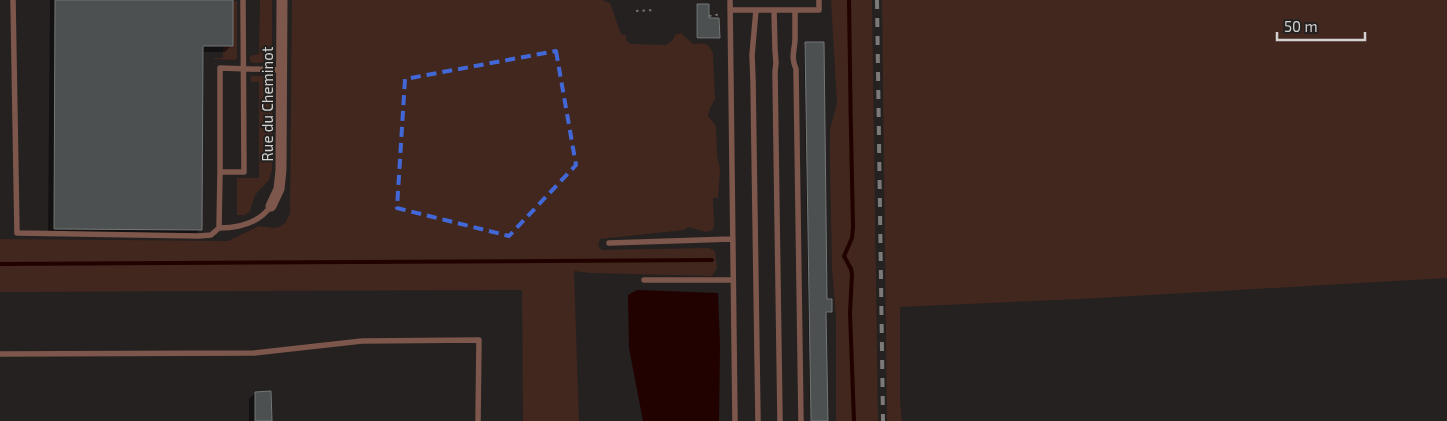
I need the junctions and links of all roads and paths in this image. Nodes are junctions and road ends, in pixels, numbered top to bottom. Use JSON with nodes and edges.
{"nodes":[{"id":1,"x":12,"y":0,"type":"edge"},
{"id":2,"x":243,"y":0,"type":"edge"},
{"id":3,"x":282,"y":0,"type":"edge"},
{"id":4,"x":730,"y":0,"type":"edge"},
{"id":5,"x":819,"y":0,"type":"edge"},
{"id":6,"x":655,"y":10,"type":"dead end"},
{"id":7,"x":730,"y":10,"type":"junction"},
{"id":8,"x":756,"y":10,"type":"junction"},
{"id":9,"x":774,"y":10,"type":"junction"},
{"id":10,"x":795,"y":10,"type":"junction"},
{"id":11,"x":636,"y":11,"type":"dead end"},
{"id":12,"x":720,"y":15,"type":"dead end"},
{"id":13,"x":709,"y":16,"type":"dead end"},
{"id":14,"x":244,"y":69,"type":"junction"},
{"id":15,"x":282,"y":70,"type":"junction"},
{"id":16,"x":220,"y":172,"type":"junction"},
{"id":17,"x":271,"y":206,"type":"joint"},
{"id":18,"x":219,"y":228,"type":"junction"},
{"id":19,"x":732,"y":239,"type":"junction"},
{"id":20,"x":609,"y":243,"type":"dead end"},
{"id":21,"x":644,"y":280,"type":"dead end"},
{"id":22,"x":733,"y":280,"type":"junction"},
{"id":23,"x":0,"y":354,"type":"edge"},
{"id":24,"x":478,"y":421,"type":"edge"},
{"id":25,"x":735,"y":421,"type":"edge"},
{"id":26,"x":758,"y":421,"type":"edge"},
{"id":27,"x":780,"y":421,"type":"edge"},
{"id":28,"x":801,"y":421,"type":"edge"}],
"edges":[{"from":1,"to":18,"type":"lane"},
{"from":2,"to":14,"type":"lane"},
{"from":3,"to":15,"type":"street","name":"Rue du Cheminot"},
{"from":4,"to":7,"type":"lane"},
{"from":5,"to":10,"type":"lane"},
{"from":6,"to":11,"type":"path"},
{"from":7,"to":8,"type":"lane"},
{"from":7,"to":19,"type":"lane"},
{"from":8,"to":9,"type":"lane"},
{"from":8,"to":26,"type":"lane"},
{"from":9,"to":10,"type":"lane"},
{"from":9,"to":27,"type":"lane"},
{"from":10,"to":28,"type":"lane"},
{"from":12,"to":13,"type":"path"},
{"from":14,"to":15,"type":"lane"},
{"from":14,"to":16,"type":"lane"},
{"from":14,"to":16,"type":"lane"},
{"from":15,"to":17,"type":"street","name":"Rue du Cheminot"},
{"from":16,"to":18,"type":"lane"},
{"from":17,"to":18,"type":"lane"},
{"from":19,"to":20,"type":"lane"},
{"from":19,"to":22,"type":"lane"},
{"from":21,"to":22,"type":"lane"},
{"from":22,"to":25,"type":"lane"},
{"from":23,"to":24,"type":"lane"}]}
